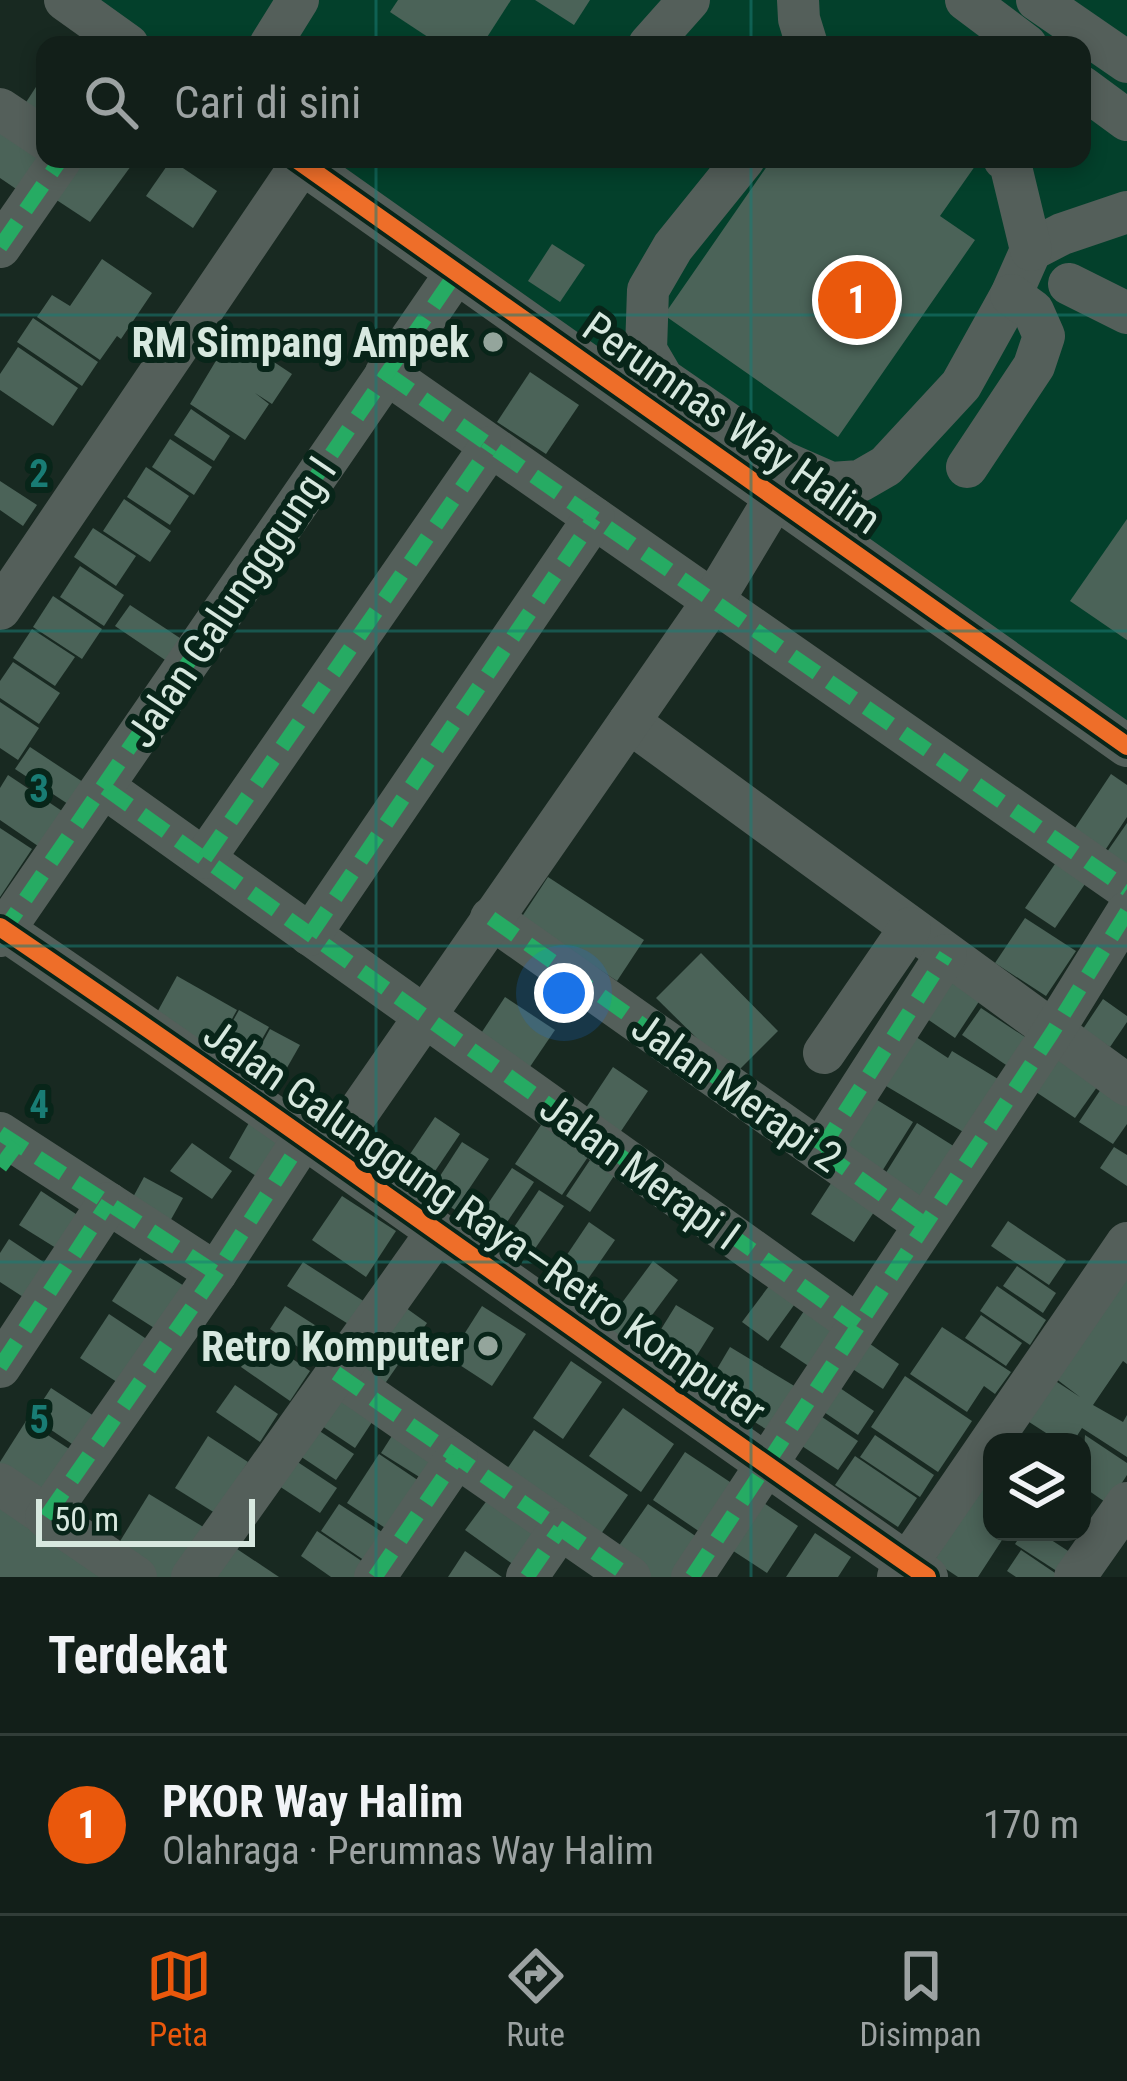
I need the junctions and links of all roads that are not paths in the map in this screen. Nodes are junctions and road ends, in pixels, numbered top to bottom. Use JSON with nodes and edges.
{"nodes":[{"id":1,"x":65,"y":0,"type":"edge"},
{"id":2,"x":298,"y":0,"type":"edge"},
{"id":3,"x":689,"y":0,"type":"edge"},
{"id":4,"x":798,"y":0,"type":"edge"},
{"id":5,"x":966,"y":0,"type":"edge"},
{"id":6,"x":1037,"y":0,"type":"edge"},
{"id":7,"x":1017,"y":24,"type":"edge"},
{"id":8,"x":115,"y":36,"type":"edge"},
{"id":9,"x":276,"y":36,"type":"edge"},
{"id":10,"x":657,"y":36,"type":"edge"},
{"id":11,"x":804,"y":36,"type":"edge"},
{"id":12,"x":1089,"y":36,"type":"edge"},
{"id":13,"x":1091,"y":37,"type":"edge"},
{"id":14,"x":1127,"y":62,"type":"edge"},
{"id":15,"x":1091,"y":94,"type":"edge"},
{"id":16,"x":0,"y":109,"type":"edge"},
{"id":17,"x":1127,"y":120,"type":"edge"},
{"id":18,"x":36,"y":133,"type":"edge"},
{"id":19,"x":56,"y":168,"type":"edge"},
{"id":20,"x":294,"y":168,"type":"edge"},
{"id":21,"x":309,"y":168,"type":"edge"},
{"id":22,"x":737,"y":168,"type":"edge"},
{"id":23,"x":1011,"y":168,"type":"edge"},
{"id":24,"x":1127,"y":212,"type":"edge"},
{"id":25,"x":0,"y":247,"type":"edge"},
{"id":26,"x":1030,"y":250,"type":"junction"},
{"id":27,"x":456,"y":273,"type":"junction"},
{"id":28,"x":1069,"y":284,"type":"dead end"},
{"id":29,"x":1011,"y":295,"type":"junction"},
{"id":30,"x":1127,"y":313,"type":"edge"},
{"id":31,"x":386,"y":374,"type":"junction"},
{"id":32,"x":490,"y":446,"type":"junction"},
{"id":33,"x":967,"y":467,"type":"dead end"},
{"id":34,"x":775,"y":498,"type":"junction"},
{"id":35,"x":594,"y":518,"type":"junction"},
{"id":36,"x":713,"y":602,"type":"junction"},
{"id":37,"x":0,"y":609,"type":"edge"},
{"id":38,"x":629,"y":722,"type":"junction"},
{"id":39,"x":1127,"y":746,"type":"edge"},
{"id":40,"x":105,"y":788,"type":"junction"},
{"id":41,"x":206,"y":858,"type":"junction"},
{"id":42,"x":1127,"y":889,"type":"edge"},
{"id":43,"x":1127,"y":912,"type":"edge"},
{"id":44,"x":491,"y":918,"type":"junction"},
{"id":45,"x":910,"y":928,"type":"junction"},
{"id":46,"x":2,"y":931,"type":"edge"},
{"id":47,"x":310,"y":935,"type":"junction"},
{"id":48,"x":946,"y":955,"type":"junction"},
{"id":49,"x":424,"y":1016,"type":"junction"},
{"id":50,"x":1052,"y":1033,"type":"junction"},
{"id":51,"x":824,"y":1053,"type":"dead end"},
{"id":52,"x":1127,"y":1085,"type":"edge"},
{"id":53,"x":318,"y":1144,"type":"junction"},
{"id":54,"x":6,"y":1148,"type":"edge"},
{"id":55,"x":820,"y":1151,"type":"junction"},
{"id":56,"x":108,"y":1203,"type":"junction"},
{"id":57,"x":924,"y":1224,"type":"junction"},
{"id":58,"x":436,"y":1232,"type":"junction"},
{"id":59,"x":1127,"y":1243,"type":"edge"},
{"id":60,"x":216,"y":1273,"type":"junction"},
{"id":61,"x":857,"y":1325,"type":"junction"},
{"id":62,"x":0,"y":1367,"type":"edge"},
{"id":63,"x":336,"y":1372,"type":"junction"},
{"id":64,"x":458,"y":1457,"type":"junction"},
{"id":65,"x":764,"y":1465,"type":"junction"},
{"id":66,"x":0,"y":1484,"type":"edge"},
{"id":67,"x":1127,"y":1503,"type":"edge"},
{"id":68,"x":46,"y":1517,"type":"junction"},
{"id":69,"x":560,"y":1528,"type":"junction"},
{"id":70,"x":911,"y":1573,"type":"edge"},
{"id":71,"x":136,"y":1577,"type":"edge"},
{"id":72,"x":192,"y":1577,"type":"edge"},
{"id":73,"x":375,"y":1577,"type":"edge"},
{"id":74,"x":526,"y":1577,"type":"edge"},
{"id":75,"x":630,"y":1577,"type":"edge"},
{"id":76,"x":692,"y":1577,"type":"edge"},
{"id":77,"x":1075,"y":1577,"type":"edge"}],
"edges":[{"from":1,"to":8,"type":"street"},
{"from":2,"to":9,"type":"street"},
{"from":3,"to":10,"type":"street"},
{"from":4,"to":11,"type":"street"},
{"from":5,"to":7,"type":"street"},
{"from":6,"to":12,"type":"street"},
{"from":13,"to":14,"type":"street"},
{"from":15,"to":17,"type":"street"},
{"from":16,"to":18,"type":"street"},
{"from":19,"to":25,"type":"street"},
{"from":20,"to":37,"type":"street"},
{"from":21,"to":27,"type":"street","name":"Perumnas Way Halim"},
{"from":22,"to":29,"type":"street"},
{"from":23,"to":26,"type":"street"},
{"from":24,"to":26,"type":"street"},
{"from":26,"to":29,"type":"street"},
{"from":27,"to":31,"type":"street","name":"Jalan Galungggung I"},
{"from":27,"to":34,"type":"street","name":"Perumnas Way Halim"},
{"from":28,"to":30,"type":"street"},
{"from":29,"to":33,"type":"street"},
{"from":31,"to":32,"type":"street"},
{"from":31,"to":40,"type":"street","name":"Jalan Galungggung I"},
{"from":32,"to":35,"type":"street"},
{"from":32,"to":41,"type":"street"},
{"from":34,"to":36,"type":"street","name":"Perumnas Way Halim"},
{"from":34,"to":39,"type":"street","name":"Perumnas Way Halim"},
{"from":35,"to":36,"type":"street"},
{"from":35,"to":47,"type":"street"},
{"from":36,"to":38,"type":"street","name":"Perumnas Way Halim"},
{"from":36,"to":42,"type":"street"},
{"from":38,"to":44,"type":"street","name":"Perumnas Way Halim"},
{"from":38,"to":45,"type":"street"},
{"from":40,"to":41,"type":"street","name":"Jalan Merapi I"},
{"from":40,"to":46,"type":"street","name":"Jalan Galungggung I"},
{"from":41,"to":47,"type":"street","name":"Jalan Merapi I"},
{"from":43,"to":50,"type":"street"},
{"from":44,"to":49,"type":"street","name":"Perumnas Way Halim"},
{"from":44,"to":55,"type":"street","name":"Jalan Merapi 2"},
{"from":45,"to":48,"type":"street"},
{"from":45,"to":51,"type":"street"},
{"from":46,"to":53,"type":"street","name":"Jalan Galunggung Raya—Retro Komputer"},
{"from":47,"to":49,"type":"street","name":"Jalan Merapi I"},
{"from":48,"to":50,"type":"street"},
{"from":48,"to":55,"type":"street"},
{"from":49,"to":53,"type":"street","name":"Perumnas Way Halim"},
{"from":49,"to":61,"type":"street","name":"Jalan Merapi I"},
{"from":50,"to":52,"type":"street"},
{"from":50,"to":57,"type":"street"},
{"from":53,"to":58,"type":"street","name":"Jalan Galunggung Raya—Retro Komputer"},
{"from":53,"to":60,"type":"street","name":"Perumnas Way Halim"},
{"from":54,"to":56,"type":"street"},
{"from":55,"to":57,"type":"street","name":"Jalan Merapi 2"},
{"from":56,"to":60,"type":"street"},
{"from":56,"to":62,"type":"street"},
{"from":57,"to":61,"type":"street"},
{"from":58,"to":63,"type":"street"},
{"from":58,"to":65,"type":"street","name":"Jalan Galunggung Raya—Retro Komputer"},
{"from":59,"to":70,"type":"street"},
{"from":60,"to":68,"type":"street","name":"Perumnas Way Halim"},
{"from":61,"to":65,"type":"street"},
{"from":63,"to":64,"type":"street"},
{"from":63,"to":72,"type":"street"},
{"from":64,"to":69,"type":"street"},
{"from":64,"to":73,"type":"street"},
{"from":65,"to":70,"type":"street","name":"Jalan Galunggung Raya—Retro Komputer"},
{"from":65,"to":76,"type":"street"},
{"from":66,"to":68,"type":"street"},
{"from":67,"to":77,"type":"street"},
{"from":68,"to":71,"type":"street"},
{"from":69,"to":74,"type":"street"},
{"from":69,"to":75,"type":"street"}]}
